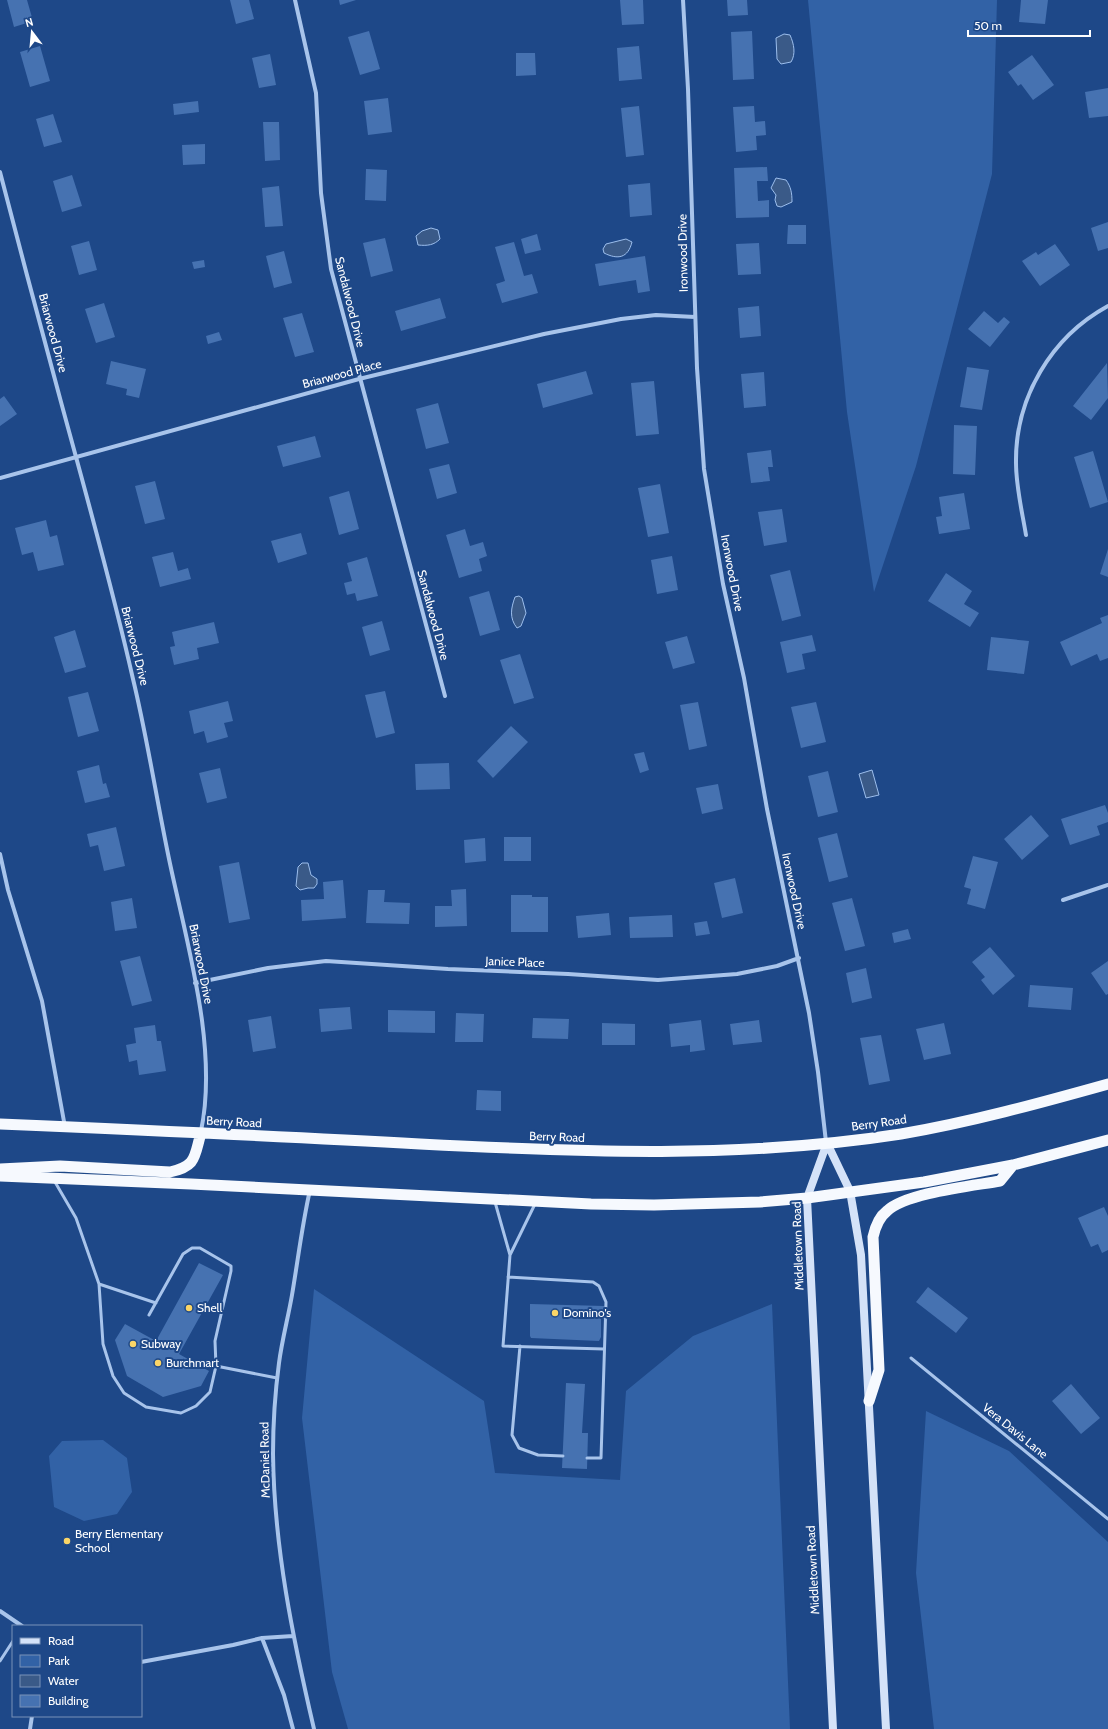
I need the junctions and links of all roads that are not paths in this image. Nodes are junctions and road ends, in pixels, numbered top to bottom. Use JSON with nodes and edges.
{"nodes":[{"id":1,"x":295,"y":0,"type":"edge"},
{"id":2,"x":683,"y":0,"type":"edge"},
{"id":3,"x":0,"y":172,"type":"edge"},
{"id":4,"x":1108,"y":306,"type":"edge"},
{"id":5,"x":695,"y":317,"type":"junction"},
{"id":6,"x":360,"y":380,"type":"junction"},
{"id":7,"x":76,"y":457,"type":"junction"},
{"id":8,"x":0,"y":478,"type":"edge"},
{"id":9,"x":1026,"y":535,"type":"dead end"},
{"id":10,"x":445,"y":696,"type":"dead end"},
{"id":11,"x":0,"y":854,"type":"edge"},
{"id":12,"x":1108,"y":886,"type":"edge"},
{"id":13,"x":1063,"y":900,"type":"dead end"},
{"id":14,"x":799,"y":958,"type":"junction"},
{"id":15,"x":195,"y":983,"type":"junction"},
{"id":16,"x":1108,"y":1084,"type":"edge"},
{"id":17,"x":0,"y":1124,"type":"edge"},
{"id":18,"x":65,"y":1127,"type":"junction"},
{"id":19,"x":201,"y":1133,"type":"junction"},
{"id":20,"x":1108,"y":1140,"type":"edge"},
{"id":21,"x":826,"y":1143,"type":"junction"},
{"id":22,"x":1012,"y":1165,"type":"junction"},
{"id":23,"x":0,"y":1169,"type":"edge"},
{"id":24,"x":0,"y":1176,"type":"edge"},
{"id":25,"x":53,"y":1179,"type":"junction"},
{"id":26,"x":310,"y":1190,"type":"junction"},
{"id":27,"x":850,"y":1191,"type":"junction"},
{"id":28,"x":807,"y":1198,"type":"junction"},
{"id":29,"x":495,"y":1200,"type":"junction"},
{"id":30,"x":536,"y":1202,"type":"junction"},
{"id":31,"x":510,"y":1255,"type":"junction"},
{"id":32,"x":508,"y":1277,"type":"junction"},
{"id":33,"x":99,"y":1284,"type":"junction"},
{"id":34,"x":156,"y":1303,"type":"junction"},
{"id":35,"x":149,"y":1315,"type":"dead end"},
{"id":36,"x":520,"y":1346,"type":"junction"},
{"id":37,"x":604,"y":1349,"type":"junction"},
{"id":38,"x":911,"y":1358,"type":"dead end"},
{"id":39,"x":216,"y":1366,"type":"junction"},
{"id":40,"x":277,"y":1378,"type":"junction"},
{"id":41,"x":869,"y":1400,"type":"junction"},
{"id":42,"x":563,"y":1456,"type":"dead end"},
{"id":43,"x":587,"y":1458,"type":"dead end"},
{"id":44,"x":1108,"y":1519,"type":"edge"},
{"id":45,"x":0,"y":1611,"type":"edge"},
{"id":46,"x":21,"y":1625,"type":"edge"},
{"id":47,"x":293,"y":1636,"type":"junction"},
{"id":48,"x":262,"y":1638,"type":"junction"},
{"id":49,"x":12,"y":1643,"type":"edge"},
{"id":50,"x":0,"y":1661,"type":"edge"},
{"id":51,"x":142,"y":1662,"type":"edge"},
{"id":52,"x":32,"y":1717,"type":"edge"},
{"id":53,"x":30,"y":1729,"type":"edge"},
{"id":54,"x":293,"y":1729,"type":"edge"},
{"id":55,"x":314,"y":1729,"type":"edge"},
{"id":56,"x":833,"y":1729,"type":"edge"},
{"id":57,"x":886,"y":1729,"type":"edge"}],
"edges":[{"from":1,"to":6,"type":"street","name":"Sandalwood Drive"},
{"from":2,"to":5,"type":"street","name":"Ironwood Drive"},
{"from":3,"to":7,"type":"street","name":"Briarwood Drive"},
{"from":4,"to":9,"type":"street"},
{"from":5,"to":6,"type":"street","name":"Briarwood Place"},
{"from":5,"to":14,"type":"street","name":"Ironwood Drive"},
{"from":6,"to":7,"type":"street","name":"Briarwood Place"},
{"from":6,"to":10,"type":"street","name":"Sandalwood Drive"},
{"from":7,"to":8,"type":"street","name":"Briarwood Place"},
{"from":7,"to":15,"type":"street","name":"Briarwood Drive"},
{"from":11,"to":18,"type":"street"},
{"from":12,"to":13,"type":"street"},
{"from":14,"to":15,"type":"street","name":"Janice Place"},
{"from":14,"to":21,"type":"street","name":"Ironwood Drive"},
{"from":15,"to":19,"type":"street","name":"Briarwood Drive"},
{"from":16,"to":21,"type":"highway","name":"Berry Road"},
{"from":17,"to":18,"type":"highway","name":"Berry Road"},
{"from":18,"to":19,"type":"highway","name":"Berry Road"},
{"from":19,"to":21,"type":"highway","name":"Berry Road"},
{"from":19,"to":23,"type":"highway"},
{"from":20,"to":22,"type":"highway"},
{"from":21,"to":27,"type":"main road"},
{"from":21,"to":28,"type":"main road","name":"Middletown Road"},
{"from":22,"to":27,"type":"highway"},
{"from":22,"to":41,"type":"highway"},
{"from":24,"to":25,"type":"highway"},
{"from":25,"to":26,"type":"highway"},
{"from":25,"to":33,"type":"lane"},
{"from":26,"to":29,"type":"highway"},
{"from":26,"to":40,"type":"street","name":"McDaniel Road"},
{"from":27,"to":28,"type":"highway"},
{"from":27,"to":41,"type":"main road"},
{"from":28,"to":30,"type":"highway"},
{"from":28,"to":56,"type":"main road","name":"Middletown Road"},
{"from":29,"to":30,"type":"highway"},
{"from":29,"to":31,"type":"lane"},
{"from":30,"to":31,"type":"lane"},
{"from":31,"to":32,"type":"lane"},
{"from":32,"to":36,"type":"lane"},
{"from":32,"to":37,"type":"lane"},
{"from":33,"to":34,"type":"lane"},
{"from":33,"to":39,"type":"lane"},
{"from":34,"to":35,"type":"lane"},
{"from":34,"to":39,"type":"lane"},
{"from":36,"to":37,"type":"lane"},
{"from":36,"to":42,"type":"lane"},
{"from":37,"to":43,"type":"lane"},
{"from":38,"to":44,"type":"lane","name":"Vera Davis Lane"},
{"from":39,"to":40,"type":"lane"},
{"from":40,"to":47,"type":"street","name":"McDaniel Road"},
{"from":41,"to":57,"type":"main road"},
{"from":45,"to":46,"type":"street"},
{"from":47,"to":48,"type":"street"},
{"from":47,"to":55,"type":"street","name":"McDaniel Road"},
{"from":48,"to":51,"type":"street"},
{"from":48,"to":54,"type":"street"},
{"from":49,"to":50,"type":"lane"},
{"from":52,"to":53,"type":"street"}]}
